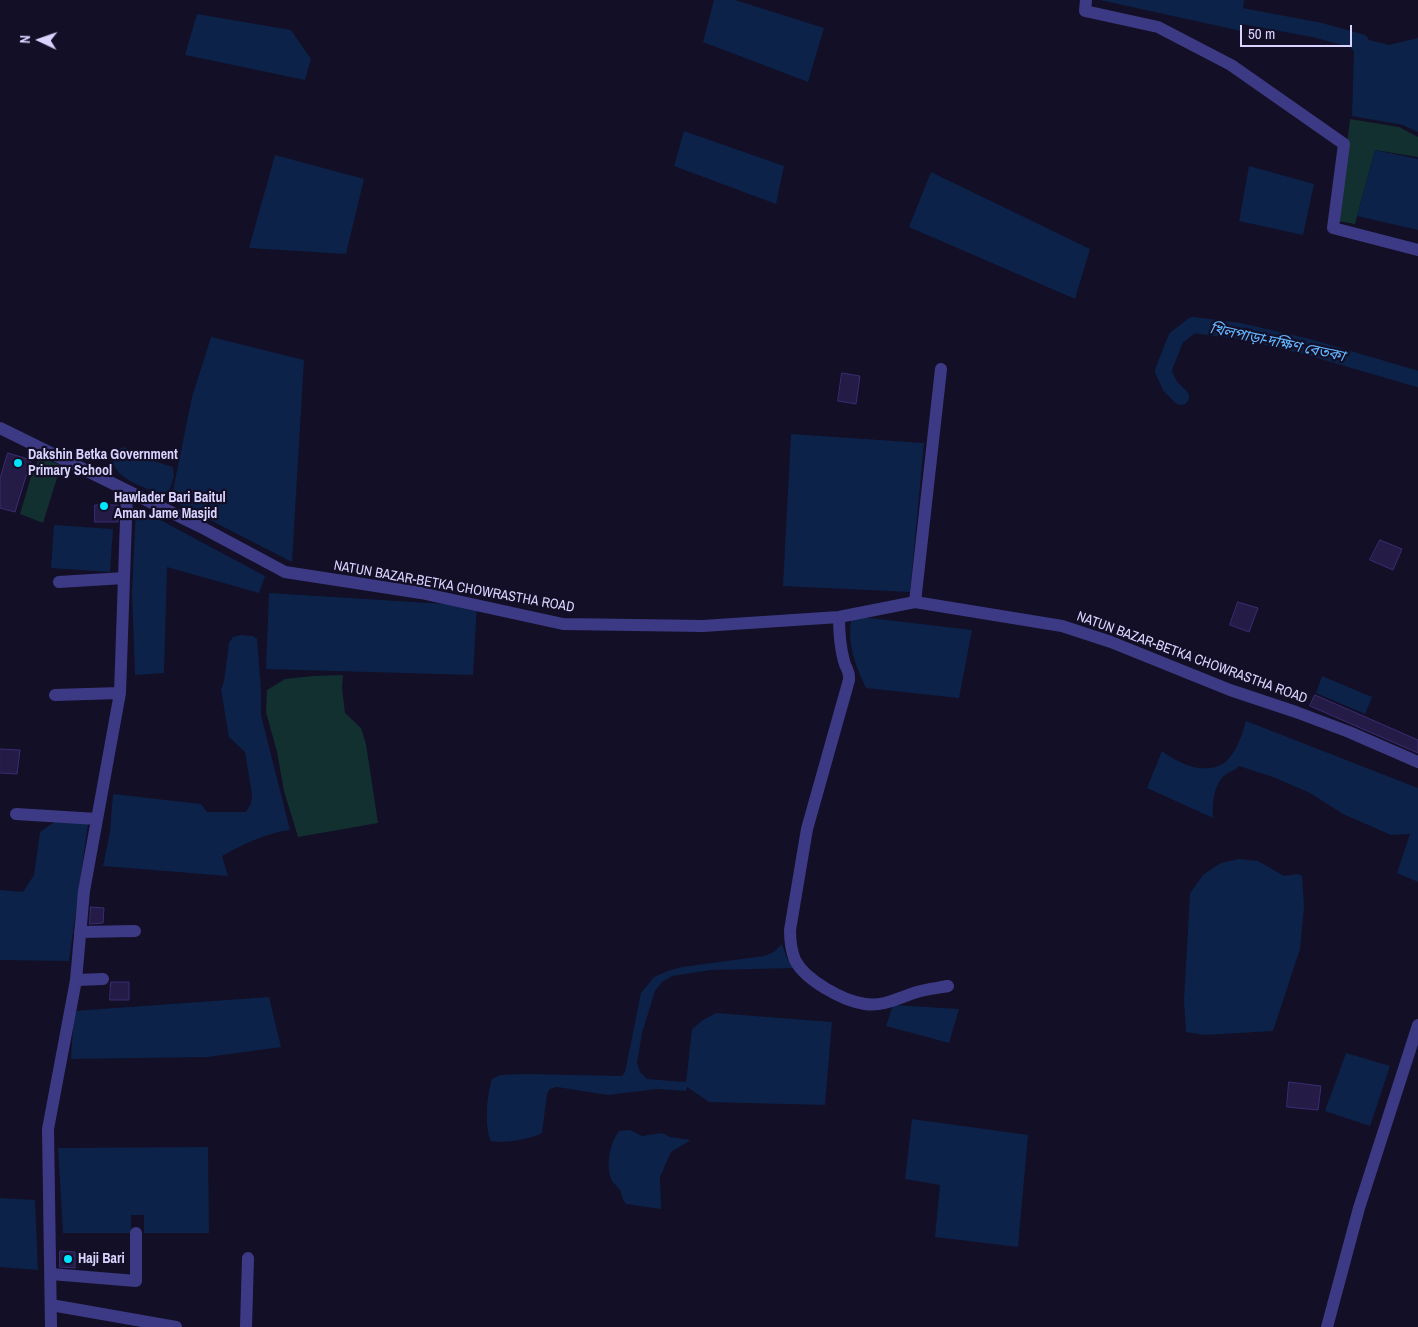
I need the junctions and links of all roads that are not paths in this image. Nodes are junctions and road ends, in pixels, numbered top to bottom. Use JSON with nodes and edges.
{"nodes":[{"id":1,"x":1086,"y":0,"type":"edge"},
{"id":2,"x":1418,"y":250,"type":"edge"},
{"id":3,"x":941,"y":369,"type":"dead end"},
{"id":4,"x":0,"y":428,"type":"edge"},
{"id":5,"x":127,"y":491,"type":"junction"},
{"id":6,"x":124,"y":578,"type":"junction"},
{"id":7,"x":59,"y":582,"type":"dead end"},
{"id":8,"x":915,"y":602,"type":"junction"},
{"id":9,"x":839,"y":617,"type":"junction"},
{"id":10,"x":120,"y":693,"type":"junction"},
{"id":11,"x":55,"y":695,"type":"dead end"},
{"id":12,"x":1418,"y":762,"type":"edge"},
{"id":13,"x":16,"y":814,"type":"dead end"},
{"id":14,"x":98,"y":819,"type":"junction"},
{"id":15,"x":135,"y":931,"type":"dead end"},
{"id":16,"x":80,"y":932,"type":"junction"},
{"id":17,"x":103,"y":979,"type":"dead end"},
{"id":18,"x":76,"y":980,"type":"junction"},
{"id":19,"x":948,"y":986,"type":"dead end"},
{"id":20,"x":1418,"y":1025,"type":"edge"},
{"id":21,"x":1415,"y":1046,"type":"edge"},
{"id":22,"x":136,"y":1233,"type":"dead end"},
{"id":23,"x":248,"y":1258,"type":"dead end"},
{"id":24,"x":51,"y":1274,"type":"junction"},
{"id":25,"x":51,"y":1305,"type":"junction"},
{"id":26,"x":51,"y":1327,"type":"edge"},
{"id":27,"x":176,"y":1327,"type":"edge"},
{"id":28,"x":246,"y":1327,"type":"edge"},
{"id":29,"x":1327,"y":1327,"type":"edge"}],
"edges":[{"from":1,"to":2,"type":"street"},
{"from":3,"to":8,"type":"street"},
{"from":4,"to":5,"type":"street","name":"NATUN BAZAR-BETKA CHOWRASTHA ROAD"},
{"from":5,"to":6,"type":"street"},
{"from":5,"to":9,"type":"street","name":"NATUN BAZAR-BETKA CHOWRASTHA ROAD"},
{"from":6,"to":7,"type":"street"},
{"from":6,"to":10,"type":"street"},
{"from":8,"to":9,"type":"street","name":"NATUN BAZAR-BETKA CHOWRASTHA ROAD"},
{"from":8,"to":12,"type":"street","name":"NATUN BAZAR-BETKA CHOWRASTHA ROAD"},
{"from":9,"to":19,"type":"street"},
{"from":10,"to":11,"type":"street"},
{"from":10,"to":14,"type":"street"},
{"from":13,"to":14,"type":"street"},
{"from":14,"to":16,"type":"street"},
{"from":15,"to":16,"type":"street"},
{"from":16,"to":18,"type":"street"},
{"from":17,"to":18,"type":"street"},
{"from":18,"to":24,"type":"street"},
{"from":20,"to":21,"type":"street"},
{"from":21,"to":29,"type":"street"},
{"from":22,"to":24,"type":"street"},
{"from":23,"to":28,"type":"street"},
{"from":24,"to":25,"type":"street"},
{"from":25,"to":26,"type":"street"},
{"from":25,"to":27,"type":"street"}]}
